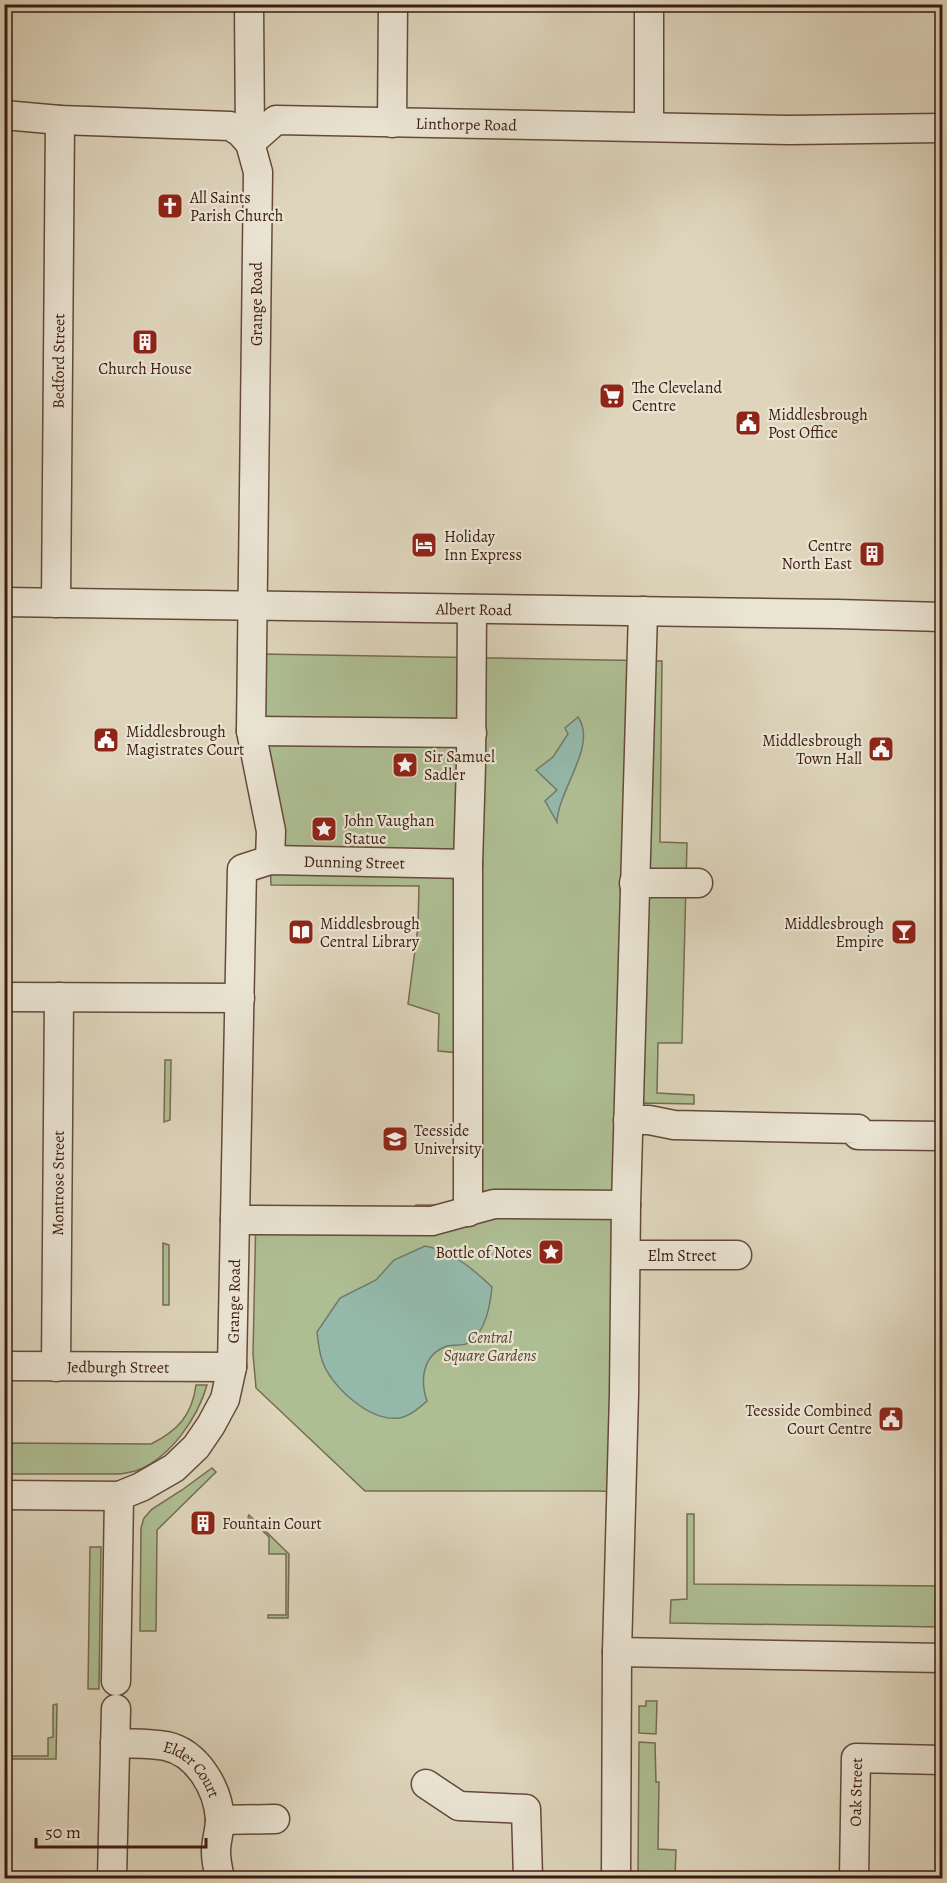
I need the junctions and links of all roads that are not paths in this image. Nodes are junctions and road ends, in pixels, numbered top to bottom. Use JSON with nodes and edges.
{"nodes":[{"id":1,"x":249,"y":4,"type":"edge"},
{"id":2,"x":393,"y":4,"type":"edge"},
{"id":3,"x":649,"y":4,"type":"edge"},
{"id":4,"x":4,"y":115,"type":"edge"},
{"id":5,"x":60,"y":120,"type":"junction"},
{"id":6,"x":392,"y":123,"type":"junction"},
{"id":7,"x":650,"y":126,"type":"junction"},
{"id":8,"x":942,"y":129,"type":"edge"},
{"id":9,"x":942,"y":140,"type":"edge"},
{"id":10,"x":250,"y":142,"type":"junction"},
{"id":11,"x":4,"y":602,"type":"edge"},
{"id":12,"x":56,"y":603,"type":"junction"},
{"id":13,"x":252,"y":605,"type":"junction"},
{"id":14,"x":472,"y":609,"type":"junction"},
{"id":15,"x":643,"y":611,"type":"junction"},
{"id":16,"x":942,"y":617,"type":"edge"},
{"id":17,"x":251,"y":731,"type":"junction"},
{"id":18,"x":472,"y":733,"type":"junction"},
{"id":19,"x":270,"y":860,"type":"junction"},
{"id":20,"x":468,"y":864,"type":"junction"},
{"id":21,"x":242,"y":869,"type":"joint"},
{"id":22,"x":634,"y":883,"type":"junction"},
{"id":23,"x":698,"y":883,"type":"dead end"},
{"id":24,"x":4,"y":997,"type":"edge"},
{"id":25,"x":59,"y":997,"type":"junction"},
{"id":26,"x":240,"y":998,"type":"junction"},
{"id":27,"x":628,"y":1120,"type":"junction"},
{"id":28,"x":942,"y":1136,"type":"edge"},
{"id":29,"x":626,"y":1205,"type":"junction"},
{"id":30,"x":468,"y":1212,"type":"junction"},
{"id":31,"x":235,"y":1220,"type":"junction"},
{"id":32,"x":626,"y":1255,"type":"junction"},
{"id":33,"x":736,"y":1255,"type":"dead end"},
{"id":34,"x":4,"y":1366,"type":"edge"},
{"id":35,"x":56,"y":1367,"type":"junction"},
{"id":36,"x":232,"y":1367,"type":"junction"},
{"id":37,"x":4,"y":1495,"type":"edge"},
{"id":38,"x":119,"y":1496,"type":"junction"},
{"id":39,"x":617,"y":1652,"type":"junction"},
{"id":40,"x":942,"y":1658,"type":"edge"},
{"id":41,"x":116,"y":1681,"type":"dead end"},
{"id":42,"x":116,"y":1709,"type":"dead end"},
{"id":43,"x":115,"y":1743,"type":"junction"},
{"id":44,"x":942,"y":1760,"type":"edge"},
{"id":45,"x":426,"y":1784,"type":"dead end"},
{"id":46,"x":274,"y":1819,"type":"dead end"},
{"id":47,"x":220,"y":1820,"type":"junction"},
{"id":48,"x":616,"y":1877,"type":"edge"},
{"id":49,"x":112,"y":1878,"type":"edge"},
{"id":50,"x":220,"y":1878,"type":"edge"},
{"id":51,"x":528,"y":1878,"type":"edge"},
{"id":52,"x":854,"y":1878,"type":"edge"}],
"edges":[{"from":1,"to":10,"type":"street","name":"Grange Road"},
{"from":2,"to":6,"type":"street"},
{"from":3,"to":7,"type":"street"},
{"from":4,"to":5,"type":"street"},
{"from":5,"to":10,"type":"street"},
{"from":5,"to":12,"type":"street","name":"Bedford Street"},
{"from":6,"to":7,"type":"street","name":"Linthorpe Road"},
{"from":6,"to":10,"type":"street","name":"Linthorpe Road"},
{"from":7,"to":8,"type":"street","name":"Linthorpe Road"},
{"from":8,"to":9,"type":"street","name":"Linthorpe Road"},
{"from":10,"to":13,"type":"street","name":"Grange Road"},
{"from":11,"to":12,"type":"street","name":"Albert Road"},
{"from":12,"to":13,"type":"street","name":"Albert Road"},
{"from":13,"to":14,"type":"street","name":"Albert Road"},
{"from":13,"to":17,"type":"street","name":"Grange Road"},
{"from":14,"to":15,"type":"street","name":"Albert Road"},
{"from":14,"to":18,"type":"street"},
{"from":15,"to":16,"type":"street","name":"Albert Road"},
{"from":15,"to":22,"type":"street"},
{"from":17,"to":18,"type":"street"},
{"from":17,"to":19,"type":"street","name":"Grange Road"},
{"from":18,"to":20,"type":"street"},
{"from":19,"to":20,"type":"street","name":"Dunning Street"},
{"from":19,"to":21,"type":"street","name":"Dunning Street"},
{"from":20,"to":30,"type":"street"},
{"from":21,"to":26,"type":"street","name":"Grange Road"},
{"from":22,"to":23,"type":"street"},
{"from":22,"to":27,"type":"street"},
{"from":24,"to":25,"type":"street"},
{"from":25,"to":26,"type":"street"},
{"from":25,"to":35,"type":"street","name":"Montrose Street"},
{"from":26,"to":31,"type":"street","name":"Grange Road"},
{"from":27,"to":28,"type":"street"},
{"from":27,"to":29,"type":"street"},
{"from":29,"to":30,"type":"street"},
{"from":29,"to":32,"type":"street"},
{"from":30,"to":31,"type":"street"},
{"from":31,"to":36,"type":"street","name":"Grange Road"},
{"from":32,"to":33,"type":"street","name":"Elm Street"},
{"from":32,"to":39,"type":"street"},
{"from":34,"to":35,"type":"street","name":"Jedburgh Street"},
{"from":35,"to":36,"type":"street","name":"Jedburgh Street"},
{"from":36,"to":38,"type":"street","name":"Grange Road"},
{"from":37,"to":38,"type":"street"},
{"from":38,"to":41,"type":"street"},
{"from":39,"to":40,"type":"street"},
{"from":39,"to":48,"type":"street"},
{"from":42,"to":43,"type":"street"},
{"from":43,"to":47,"type":"street","name":"Elder Court"},
{"from":43,"to":49,"type":"street"},
{"from":44,"to":52,"type":"street","name":"Oak Street"},
{"from":45,"to":51,"type":"street"},
{"from":46,"to":47,"type":"street"},
{"from":47,"to":50,"type":"street","name":"Elder Court"}]}
